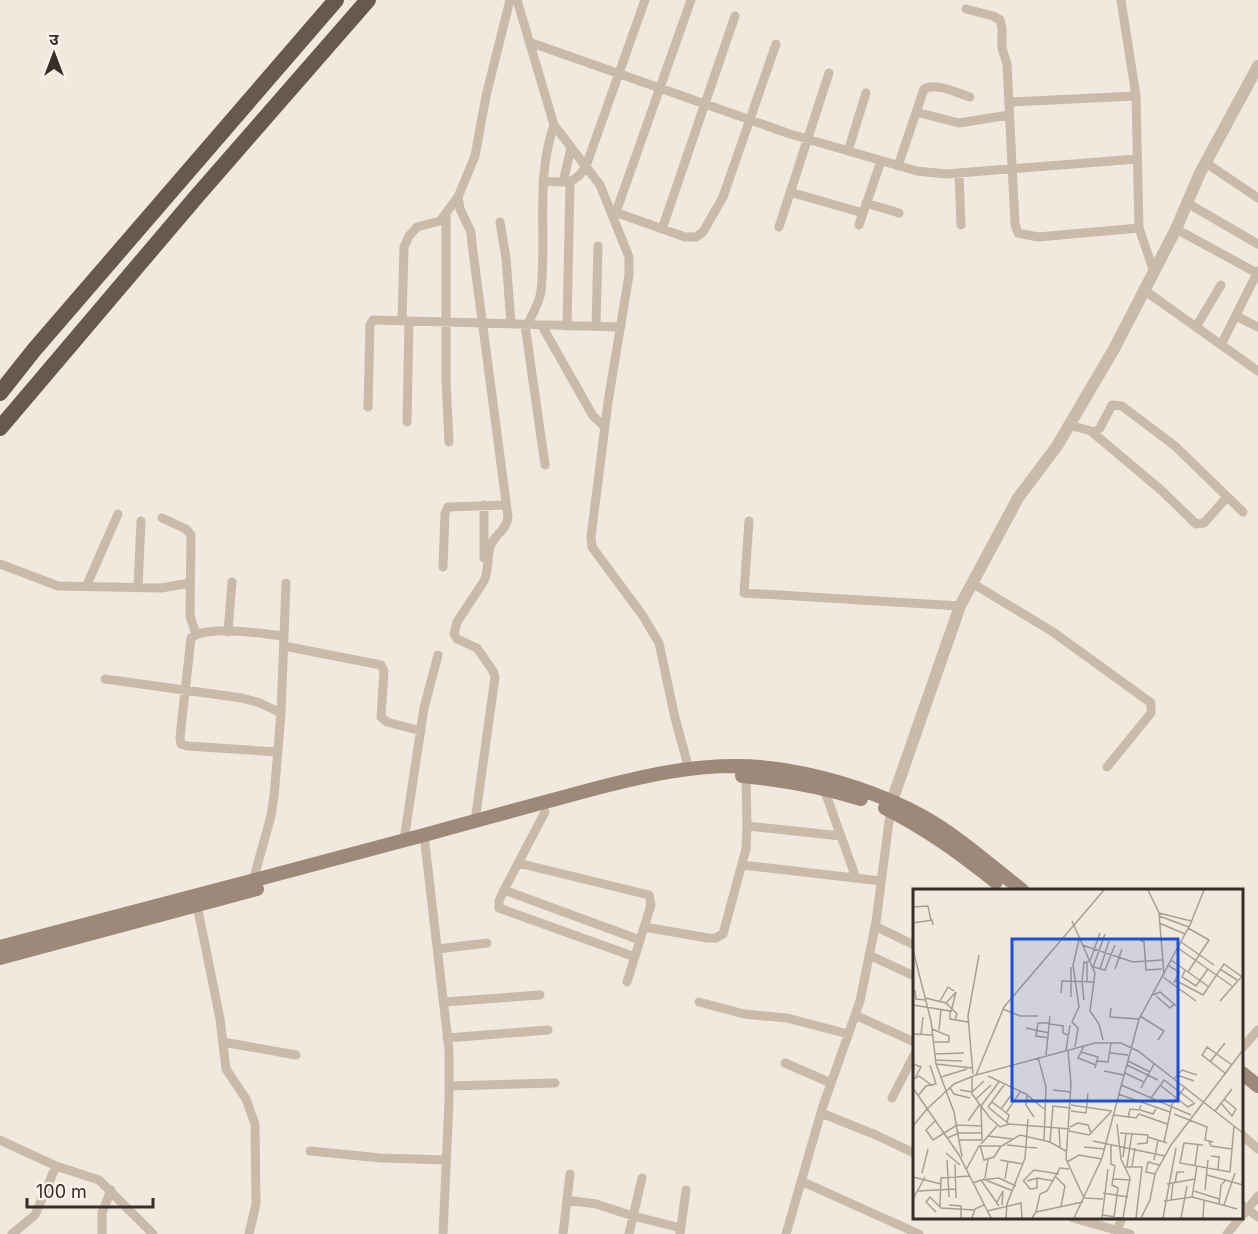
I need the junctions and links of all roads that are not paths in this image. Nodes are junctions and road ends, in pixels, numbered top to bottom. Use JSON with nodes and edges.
{"nodes":[{"id":1,"x":336,"y":0,"type":"edge"},
{"id":2,"x":368,"y":0,"type":"edge"},
{"id":3,"x":510,"y":0,"type":"edge"},
{"id":4,"x":517,"y":0,"type":"edge"},
{"id":5,"x":645,"y":0,"type":"edge"},
{"id":6,"x":691,"y":0,"type":"edge"},
{"id":7,"x":1121,"y":0,"type":"edge"},
{"id":8,"x":966,"y":9,"type":"dead end"},
{"id":9,"x":735,"y":16,"type":"dead end"},
{"id":10,"x":529,"y":42,"type":"junction"},
{"id":11,"x":776,"y":44,"type":"dead end"},
{"id":12,"x":1257,"y":71,"type":"edge"},
{"id":13,"x":829,"y":73,"type":"dead end"},
{"id":14,"x":619,"y":74,"type":"junction"},
{"id":15,"x":661,"y":88,"type":"junction"},
{"id":16,"x":866,"y":93,"type":"dead end"},
{"id":17,"x":1136,"y":96,"type":"junction"},
{"id":18,"x":970,"y":97,"type":"dead end"},
{"id":19,"x":1009,"y":102,"type":"junction"},
{"id":20,"x":705,"y":104,"type":"junction"},
{"id":21,"x":916,"y":112,"type":"junction"},
{"id":22,"x":1009,"y":115,"type":"junction"},
{"id":23,"x":751,"y":120,"type":"junction"},
{"id":24,"x":554,"y":125,"type":"junction"},
{"id":25,"x":807,"y":139,"type":"junction"},
{"id":26,"x":571,"y":148,"type":"junction"},
{"id":27,"x":848,"y":151,"type":"junction"},
{"id":28,"x":1137,"y":159,"type":"junction"},
{"id":29,"x":881,"y":161,"type":"junction"},
{"id":30,"x":1206,"y":163,"type":"junction"},
{"id":31,"x":586,"y":166,"type":"junction"},
{"id":32,"x":898,"y":166,"type":"junction"},
{"id":33,"x":1012,"y":168,"type":"junction"},
{"id":34,"x":959,"y":173,"type":"junction"},
{"id":35,"x":543,"y":180,"type":"junction"},
{"id":36,"x":567,"y":182,"type":"junction"},
{"id":37,"x":790,"y":192,"type":"junction"},
{"id":38,"x":1256,"y":193,"type":"edge"},
{"id":39,"x":458,"y":197,"type":"junction"},
{"id":40,"x":1187,"y":203,"type":"junction"},
{"id":41,"x":865,"y":208,"type":"junction"},
{"id":42,"x":614,"y":211,"type":"junction"},
{"id":43,"x":899,"y":213,"type":"dead end"},
{"id":44,"x":446,"y":215,"type":"junction"},
{"id":45,"x":500,"y":222,"type":"dead end"},
{"id":46,"x":859,"y":225,"type":"dead end"},
{"id":47,"x":961,"y":225,"type":"dead end"},
{"id":48,"x":779,"y":227,"type":"dead end"},
{"id":49,"x":1140,"y":228,"type":"junction"},
{"id":50,"x":662,"y":229,"type":"junction"},
{"id":51,"x":1176,"y":229,"type":"junction"},
{"id":52,"x":1258,"y":243,"type":"edge"},
{"id":53,"x":598,"y":246,"type":"dead end"},
{"id":54,"x":1154,"y":272,"type":"junction"},
{"id":55,"x":1258,"y":272,"type":"edge"},
{"id":56,"x":1221,"y":285,"type":"dead end"},
{"id":57,"x":1144,"y":290,"type":"junction"},
{"id":58,"x":1236,"y":316,"type":"junction"},
{"id":59,"x":406,"y":321,"type":"junction"},
{"id":60,"x":446,"y":322,"type":"junction"},
{"id":61,"x":483,"y":324,"type":"junction"},
{"id":62,"x":511,"y":324,"type":"junction"},
{"id":63,"x":526,"y":326,"type":"junction"},
{"id":64,"x":542,"y":326,"type":"junction"},
{"id":65,"x":567,"y":326,"type":"junction"},
{"id":66,"x":596,"y":326,"type":"junction"},
{"id":67,"x":621,"y":327,"type":"junction"},
{"id":68,"x":1196,"y":327,"type":"junction"},
{"id":69,"x":1258,"y":327,"type":"edge"},
{"id":70,"x":1221,"y":345,"type":"junction"},
{"id":71,"x":1258,"y":371,"type":"edge"},
{"id":72,"x":0,"y":393,"type":"edge"},
{"id":73,"x":368,"y":407,"type":"dead end"},
{"id":74,"x":407,"y":422,"type":"dead end"},
{"id":75,"x":1069,"y":425,"type":"junction"},
{"id":76,"x":605,"y":427,"type":"junction"},
{"id":77,"x":0,"y":428,"type":"edge"},
{"id":78,"x":1092,"y":432,"type":"junction"},
{"id":79,"x":448,"y":442,"type":"dead end"},
{"id":80,"x":545,"y":465,"type":"dead end"},
{"id":81,"x":1227,"y":497,"type":"junction"},
{"id":82,"x":484,"y":505,"type":"junction"},
{"id":83,"x":506,"y":505,"type":"junction"},
{"id":84,"x":1243,"y":512,"type":"dead end"},
{"id":85,"x":118,"y":514,"type":"dead end"},
{"id":86,"x":162,"y":518,"type":"dead end"},
{"id":87,"x":141,"y":521,"type":"dead end"},
{"id":88,"x":749,"y":521,"type":"dead end"},
{"id":89,"x":0,"y":564,"type":"edge"},
{"id":90,"x":443,"y":567,"type":"dead end"},
{"id":91,"x":484,"y":581,"type":"junction"},
{"id":92,"x":232,"y":582,"type":"dead end"},
{"id":93,"x":190,"y":583,"type":"junction"},
{"id":94,"x":286,"y":583,"type":"dead end"},
{"id":95,"x":972,"y":583,"type":"junction"},
{"id":96,"x":86,"y":587,"type":"junction"},
{"id":97,"x":138,"y":588,"type":"junction"},
{"id":98,"x":960,"y":606,"type":"junction"},
{"id":99,"x":228,"y":632,"type":"junction"},
{"id":100,"x":196,"y":634,"type":"junction"},
{"id":101,"x":284,"y":641,"type":"junction"},
{"id":102,"x":438,"y":655,"type":"dead end"},
{"id":103,"x":105,"y":679,"type":"dead end"},
{"id":104,"x":184,"y":689,"type":"junction"},
{"id":105,"x":280,"y":713,"type":"junction"},
{"id":106,"x":421,"y":731,"type":"junction"},
{"id":107,"x":278,"y":752,"type":"junction"},
{"id":108,"x":1107,"y":767,"type":"dead end"},
{"id":109,"x":689,"y":769,"type":"junction"},
{"id":110,"x":746,"y":776,"type":"junction"},
{"id":111,"x":824,"y":789,"type":"junction"},
{"id":112,"x":891,"y":806,"type":"junction"},
{"id":113,"x":545,"y":812,"type":"junction"},
{"id":114,"x":475,"y":821,"type":"junction"},
{"id":115,"x":747,"y":826,"type":"junction"},
{"id":116,"x":841,"y":836,"type":"junction"},
{"id":117,"x":424,"y":839,"type":"junction"},
{"id":118,"x":404,"y":840,"type":"junction"},
{"id":119,"x":518,"y":863,"type":"junction"},
{"id":120,"x":742,"y":865,"type":"junction"},
{"id":121,"x":856,"y":878,"type":"junction"},
{"id":122,"x":253,"y":881,"type":"junction"},
{"id":123,"x":881,"y":881,"type":"junction"},
{"id":124,"x":1004,"y":889,"type":"edge"},
{"id":125,"x":1019,"y":889,"type":"edge"},
{"id":126,"x":504,"y":890,"type":"junction"},
{"id":127,"x":196,"y":901,"type":"junction"},
{"id":128,"x":875,"y":926,"type":"junction"},
{"id":129,"x":644,"y":927,"type":"junction"},
{"id":130,"x":640,"y":940,"type":"junction"},
{"id":131,"x":487,"y":943,"type":"dead end"},
{"id":132,"x":913,"y":944,"type":"edge"},
{"id":133,"x":0,"y":947,"type":"edge"},
{"id":134,"x":438,"y":949,"type":"junction"},
{"id":135,"x":869,"y":955,"type":"junction"},
{"id":136,"x":635,"y":957,"type":"junction"},
{"id":137,"x":0,"y":958,"type":"edge"},
{"id":138,"x":913,"y":975,"type":"edge"},
{"id":139,"x":627,"y":982,"type":"dead end"},
{"id":140,"x":540,"y":995,"type":"dead end"},
{"id":141,"x":444,"y":1002,"type":"junction"},
{"id":142,"x":699,"y":1002,"type":"dead end"},
{"id":143,"x":855,"y":1015,"type":"junction"},
{"id":144,"x":548,"y":1030,"type":"dead end"},
{"id":145,"x":848,"y":1034,"type":"junction"},
{"id":146,"x":1257,"y":1034,"type":"edge"},
{"id":147,"x":447,"y":1038,"type":"junction"},
{"id":148,"x":913,"y":1041,"type":"edge"},
{"id":149,"x":223,"y":1042,"type":"junction"},
{"id":150,"x":1243,"y":1047,"type":"edge"},
{"id":151,"x":296,"y":1055,"type":"dead end"},
{"id":152,"x":913,"y":1058,"type":"edge"},
{"id":153,"x":785,"y":1063,"type":"dead end"},
{"id":154,"x":1247,"y":1077,"type":"edge"},
{"id":155,"x":555,"y":1083,"type":"dead end"},
{"id":156,"x":831,"y":1083,"type":"junction"},
{"id":157,"x":448,"y":1086,"type":"junction"},
{"id":158,"x":1258,"y":1086,"type":"edge"},
{"id":159,"x":892,"y":1098,"type":"dead end"},
{"id":160,"x":821,"y":1113,"type":"junction"},
{"id":161,"x":1243,"y":1136,"type":"edge"},
{"id":162,"x":0,"y":1140,"type":"edge"},
{"id":163,"x":1258,"y":1149,"type":"edge"},
{"id":164,"x":310,"y":1151,"type":"dead end"},
{"id":165,"x":913,"y":1153,"type":"edge"},
{"id":166,"x":446,"y":1160,"type":"junction"},
{"id":167,"x":56,"y":1166,"type":"junction"},
{"id":168,"x":570,"y":1174,"type":"dead end"},
{"id":169,"x":642,"y":1178,"type":"dead end"},
{"id":170,"x":801,"y":1181,"type":"junction"},
{"id":171,"x":111,"y":1190,"type":"junction"},
{"id":172,"x":686,"y":1190,"type":"dead end"},
{"id":173,"x":1258,"y":1196,"type":"edge"},
{"id":174,"x":567,"y":1200,"type":"junction"},
{"id":175,"x":1243,"y":1212,"type":"edge"},
{"id":176,"x":633,"y":1216,"type":"junction"},
{"id":177,"x":1258,"y":1217,"type":"edge"},
{"id":178,"x":1077,"y":1219,"type":"edge"},
{"id":179,"x":1122,"y":1219,"type":"edge"},
{"id":180,"x":1238,"y":1219,"type":"edge"},
{"id":181,"x":1117,"y":1230,"type":"junction"},
{"id":182,"x":681,"y":1231,"type":"edge"},
{"id":183,"x":12,"y":1234,"type":"edge"},
{"id":184,"x":102,"y":1234,"type":"edge"},
{"id":185,"x":153,"y":1234,"type":"edge"},
{"id":186,"x":249,"y":1234,"type":"edge"},
{"id":187,"x":443,"y":1234,"type":"edge"},
{"id":188,"x":563,"y":1234,"type":"edge"},
{"id":189,"x":629,"y":1234,"type":"edge"},
{"id":190,"x":786,"y":1234,"type":"edge"},
{"id":191,"x":920,"y":1234,"type":"edge"},
{"id":192,"x":1130,"y":1234,"type":"edge"},
{"id":193,"x":1227,"y":1234,"type":"edge"}],
"edges":[{"from":1,"to":72,"type":"highway"},
{"from":2,"to":77,"type":"highway"},
{"from":3,"to":39,"type":"street"},
{"from":4,"to":10,"type":"street"},
{"from":5,"to":14,"type":"street"},
{"from":6,"to":15,"type":"street"},
{"from":7,"to":17,"type":"street"},
{"from":8,"to":19,"type":"street"},
{"from":9,"to":20,"type":"street"},
{"from":10,"to":14,"type":"street"},
{"from":10,"to":24,"type":"street"},
{"from":11,"to":23,"type":"street"},
{"from":12,"to":30,"type":"street"},
{"from":13,"to":25,"type":"street"},
{"from":14,"to":15,"type":"street"},
{"from":14,"to":31,"type":"street"},
{"from":15,"to":20,"type":"street"},
{"from":15,"to":42,"type":"street"},
{"from":16,"to":27,"type":"street"},
{"from":17,"to":19,"type":"street"},
{"from":17,"to":28,"type":"street"},
{"from":18,"to":21,"type":"street"},
{"from":19,"to":22,"type":"street"},
{"from":20,"to":23,"type":"street"},
{"from":20,"to":50,"type":"street"},
{"from":21,"to":22,"type":"street"},
{"from":21,"to":32,"type":"street"},
{"from":22,"to":33,"type":"street"},
{"from":23,"to":25,"type":"street"},
{"from":23,"to":50,"type":"street"},
{"from":24,"to":26,"type":"street"},
{"from":24,"to":35,"type":"street"},
{"from":25,"to":27,"type":"street"},
{"from":25,"to":37,"type":"street"},
{"from":26,"to":31,"type":"street"},
{"from":26,"to":36,"type":"street"},
{"from":27,"to":29,"type":"street"},
{"from":28,"to":33,"type":"street"},
{"from":28,"to":49,"type":"street"},
{"from":29,"to":32,"type":"street"},
{"from":29,"to":41,"type":"street"},
{"from":30,"to":38,"type":"street"},
{"from":30,"to":40,"type":"street"},
{"from":31,"to":36,"type":"street"},
{"from":31,"to":42,"type":"street"},
{"from":32,"to":34,"type":"street"},
{"from":33,"to":34,"type":"street"},
{"from":33,"to":49,"type":"street"},
{"from":34,"to":47,"type":"street"},
{"from":35,"to":36,"type":"street"},
{"from":35,"to":63,"type":"street"},
{"from":36,"to":65,"type":"street"},
{"from":37,"to":41,"type":"street"},
{"from":37,"to":48,"type":"street"},
{"from":39,"to":44,"type":"street"},
{"from":39,"to":61,"type":"street"},
{"from":40,"to":51,"type":"street"},
{"from":40,"to":52,"type":"street"},
{"from":41,"to":43,"type":"street"},
{"from":41,"to":46,"type":"street"},
{"from":42,"to":50,"type":"street"},
{"from":42,"to":67,"type":"street"},
{"from":44,"to":59,"type":"street"},
{"from":44,"to":60,"type":"street"},
{"from":45,"to":62,"type":"street"},
{"from":49,"to":54,"type":"street"},
{"from":51,"to":54,"type":"street"},
{"from":51,"to":55,"type":"street"},
{"from":53,"to":66,"type":"street"},
{"from":54,"to":57,"type":"street"},
{"from":55,"to":58,"type":"street"},
{"from":56,"to":68,"type":"street"},
{"from":57,"to":68,"type":"street"},
{"from":57,"to":75,"type":"street"},
{"from":58,"to":69,"type":"street"},
{"from":58,"to":70,"type":"street"},
{"from":59,"to":60,"type":"street"},
{"from":59,"to":73,"type":"street"},
{"from":59,"to":74,"type":"street"},
{"from":60,"to":61,"type":"street"},
{"from":60,"to":79,"type":"street"},
{"from":61,"to":62,"type":"street"},
{"from":61,"to":83,"type":"street"},
{"from":62,"to":63,"type":"street"},
{"from":63,"to":64,"type":"street"},
{"from":63,"to":80,"type":"street"},
{"from":64,"to":65,"type":"street"},
{"from":64,"to":76,"type":"street"},
{"from":65,"to":66,"type":"street"},
{"from":66,"to":67,"type":"street"},
{"from":67,"to":76,"type":"street"},
{"from":68,"to":70,"type":"street"},
{"from":70,"to":71,"type":"street"},
{"from":75,"to":78,"type":"street"},
{"from":75,"to":95,"type":"street"},
{"from":76,"to":109,"type":"street"},
{"from":78,"to":81,"type":"street"},
{"from":78,"to":81,"type":"street"},
{"from":81,"to":84,"type":"street"},
{"from":82,"to":83,"type":"street"},
{"from":82,"to":90,"type":"street"},
{"from":82,"to":91,"type":"street"},
{"from":83,"to":91,"type":"street"},
{"from":85,"to":96,"type":"street"},
{"from":86,"to":93,"type":"street"},
{"from":87,"to":97,"type":"street"},
{"from":88,"to":98,"type":"street"},
{"from":89,"to":96,"type":"street"},
{"from":91,"to":114,"type":"street"},
{"from":92,"to":99,"type":"street"},
{"from":93,"to":97,"type":"street"},
{"from":93,"to":100,"type":"street"},
{"from":94,"to":101,"type":"street"},
{"from":95,"to":98,"type":"street"},
{"from":95,"to":108,"type":"street"},
{"from":96,"to":97,"type":"street"},
{"from":98,"to":112,"type":"street"},
{"from":99,"to":100,"type":"street"},
{"from":99,"to":101,"type":"street"},
{"from":100,"to":104,"type":"street"},
{"from":101,"to":105,"type":"street"},
{"from":101,"to":106,"type":"street"},
{"from":102,"to":106,"type":"street"},
{"from":103,"to":104,"type":"street"},
{"from":104,"to":105,"type":"street"},
{"from":104,"to":107,"type":"street"},
{"from":105,"to":107,"type":"street"},
{"from":106,"to":118,"type":"street"},
{"from":107,"to":122,"type":"street"},
{"from":109,"to":112,"type":"main road"},
{"from":109,"to":114,"type":"main road"},
{"from":110,"to":111,"type":"main road"},
{"from":110,"to":113,"type":"main road"},
{"from":110,"to":115,"type":"street"},
{"from":111,"to":112,"type":"main road"},
{"from":111,"to":116,"type":"street"},
{"from":112,"to":123,"type":"street"},
{"from":112,"to":124,"type":"main road"},
{"from":112,"to":125,"type":"main road"},
{"from":113,"to":117,"type":"main road"},
{"from":113,"to":119,"type":"street"},
{"from":114,"to":117,"type":"main road"},
{"from":115,"to":116,"type":"street"},
{"from":115,"to":120,"type":"street"},
{"from":116,"to":121,"type":"street"},
{"from":117,"to":118,"type":"main road"},
{"from":117,"to":127,"type":"main road"},
{"from":117,"to":134,"type":"street"},
{"from":118,"to":122,"type":"main road"},
{"from":119,"to":126,"type":"street"},
{"from":119,"to":129,"type":"street"},
{"from":120,"to":121,"type":"street"},
{"from":120,"to":129,"type":"street"},
{"from":121,"to":123,"type":"street"},
{"from":122,"to":127,"type":"main road"},
{"from":123,"to":128,"type":"street"},
{"from":126,"to":130,"type":"street"},
{"from":126,"to":136,"type":"street"},
{"from":127,"to":133,"type":"main road"},
{"from":127,"to":137,"type":"main road"},
{"from":127,"to":149,"type":"street"},
{"from":128,"to":132,"type":"street"},
{"from":128,"to":135,"type":"street"},
{"from":129,"to":130,"type":"street"},
{"from":130,"to":136,"type":"street"},
{"from":131,"to":134,"type":"street"},
{"from":134,"to":141,"type":"street"},
{"from":135,"to":138,"type":"street"},
{"from":135,"to":143,"type":"street"},
{"from":136,"to":139,"type":"street"},
{"from":140,"to":141,"type":"street"},
{"from":141,"to":147,"type":"street"},
{"from":142,"to":145,"type":"street"},
{"from":143,"to":145,"type":"street"},
{"from":143,"to":148,"type":"street"},
{"from":144,"to":147,"type":"street"},
{"from":145,"to":156,"type":"street"},
{"from":146,"to":150,"type":"street"},
{"from":147,"to":157,"type":"street"},
{"from":149,"to":151,"type":"street"},
{"from":149,"to":186,"type":"street"},
{"from":152,"to":159,"type":"street"},
{"from":153,"to":156,"type":"street"},
{"from":154,"to":158,"type":"main road"},
{"from":155,"to":157,"type":"street"},
{"from":156,"to":160,"type":"street"},
{"from":157,"to":166,"type":"street"},
{"from":160,"to":165,"type":"street"},
{"from":160,"to":170,"type":"street"},
{"from":161,"to":163,"type":"street"},
{"from":162,"to":167,"type":"street"},
{"from":164,"to":166,"type":"street"},
{"from":166,"to":187,"type":"street"},
{"from":167,"to":171,"type":"street"},
{"from":167,"to":183,"type":"street"},
{"from":168,"to":174,"type":"street"},
{"from":169,"to":176,"type":"street"},
{"from":170,"to":190,"type":"street"},
{"from":170,"to":191,"type":"street"},
{"from":171,"to":184,"type":"street"},
{"from":171,"to":185,"type":"street"},
{"from":172,"to":182,"type":"street"},
{"from":173,"to":175,"type":"street"},
{"from":174,"to":176,"type":"street"},
{"from":174,"to":188,"type":"street"},
{"from":175,"to":177,"type":"street"},
{"from":176,"to":182,"type":"street"},
{"from":176,"to":189,"type":"street"},
{"from":178,"to":181,"type":"street"},
{"from":179,"to":181,"type":"street"},
{"from":180,"to":193,"type":"street"},
{"from":181,"to":192,"type":"street"}]}
